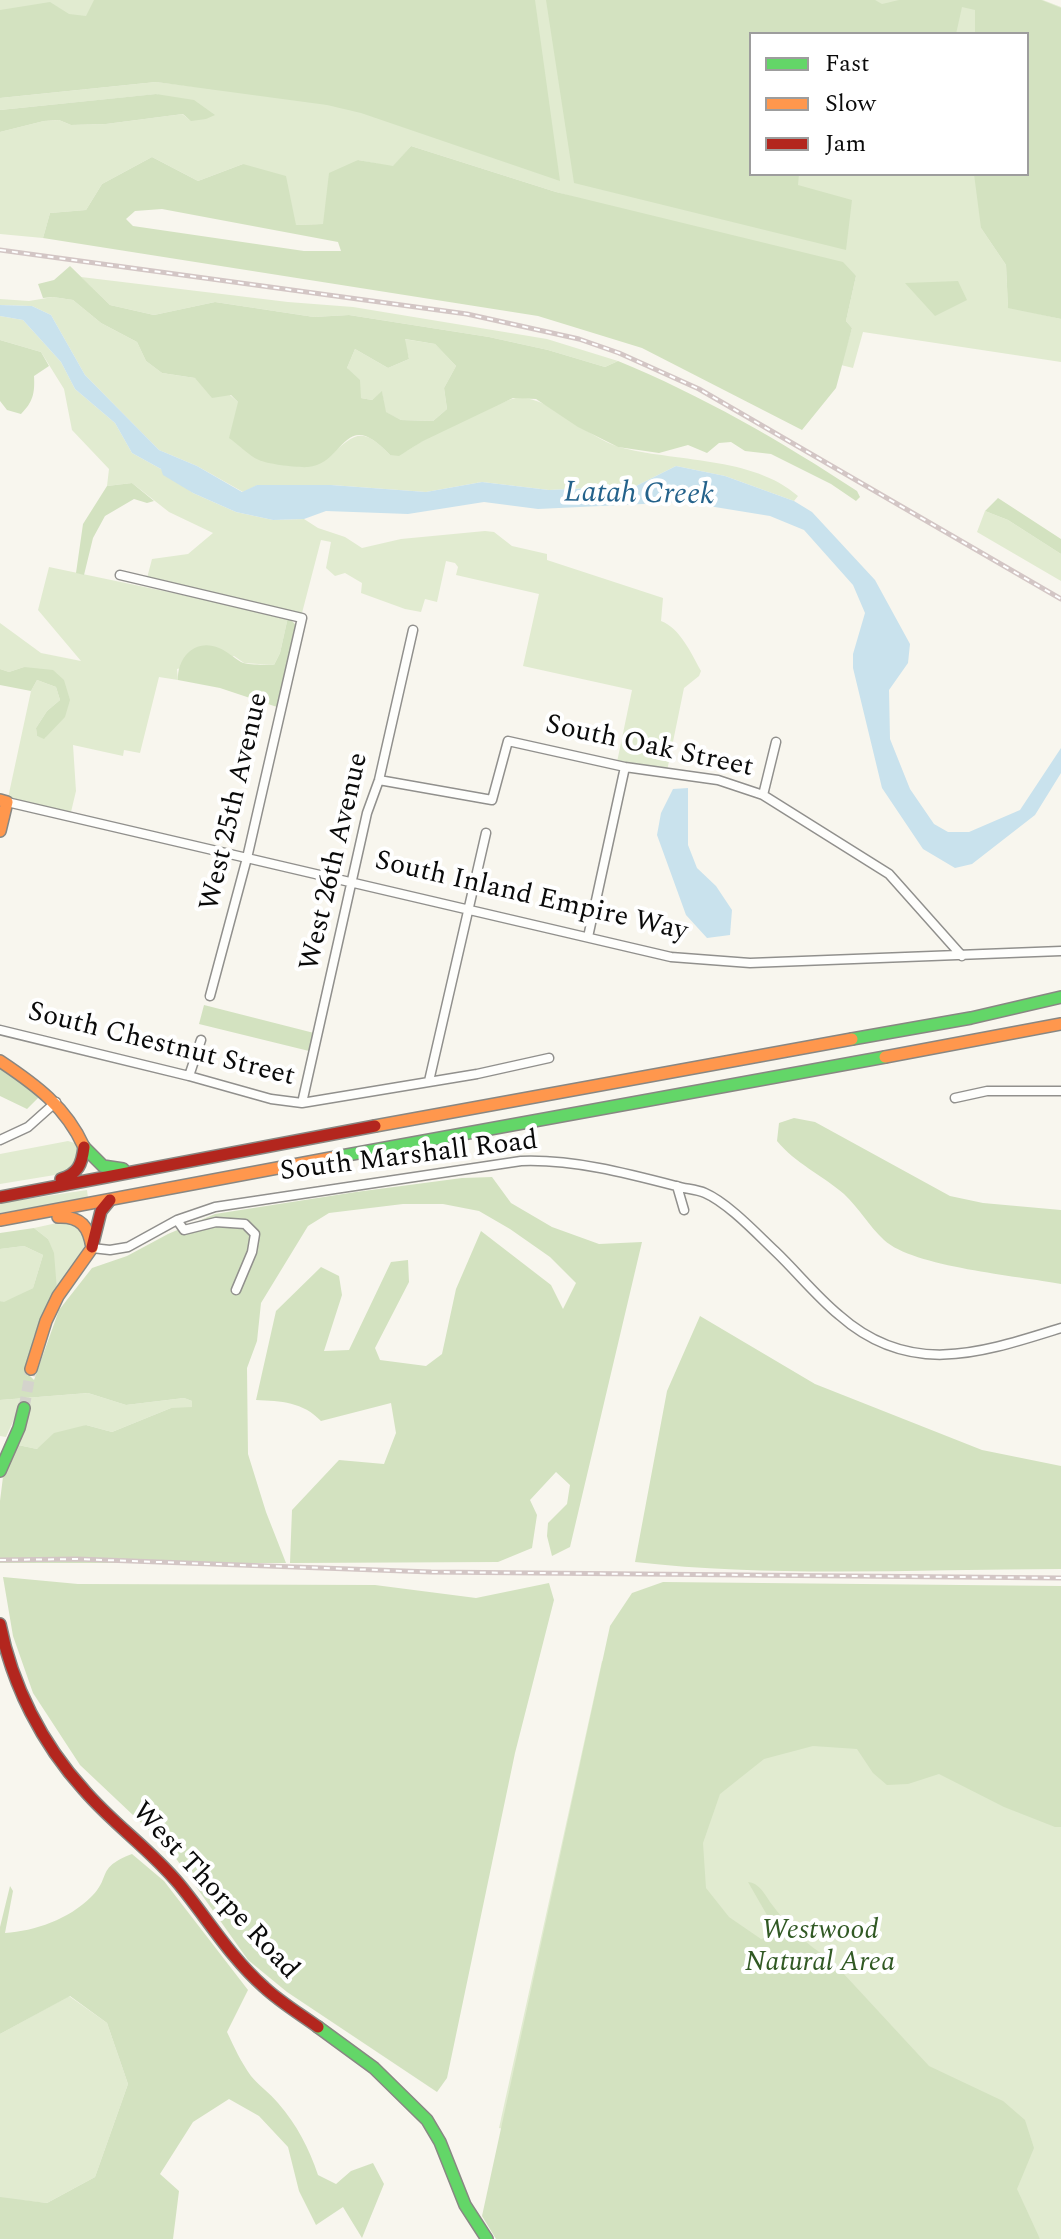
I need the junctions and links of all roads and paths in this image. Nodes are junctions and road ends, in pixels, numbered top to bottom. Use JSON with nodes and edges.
{"nodes":[{"id":1,"x":120,"y":575,"type":"dead end"},
{"id":2,"x":413,"y":630,"type":"dead end"},
{"id":3,"x":776,"y":742,"type":"dead end"},
{"id":4,"x":625,"y":767,"type":"junction"},
{"id":5,"x":379,"y":780,"type":"junction"},
{"id":6,"x":763,"y":795,"type":"junction"},
{"id":7,"x":3,"y":801,"type":"edge"},
{"id":8,"x":0,"y":831,"type":"edge"},
{"id":9,"x":486,"y":833,"type":"dead end"},
{"id":10,"x":247,"y":858,"type":"junction"},
{"id":11,"x":352,"y":882,"type":"junction"},
{"id":12,"x":469,"y":909,"type":"junction"},
{"id":13,"x":588,"y":937,"type":"junction"},
{"id":14,"x":1061,"y":951,"type":"edge"},
{"id":15,"x":962,"y":956,"type":"junction"},
{"id":16,"x":210,"y":996,"type":"dead end"},
{"id":17,"x":1061,"y":997,"type":"edge"},
{"id":18,"x":1061,"y":1024,"type":"edge"},
{"id":19,"x":0,"y":1030,"type":"edge"},
{"id":20,"x":201,"y":1040,"type":"dead end"},
{"id":21,"x":549,"y":1058,"type":"dead end"},
{"id":22,"x":0,"y":1061,"type":"edge"},
{"id":23,"x":711,"y":1065,"type":"junction"},
{"id":24,"x":189,"y":1076,"type":"junction"},
{"id":25,"x":429,"y":1081,"type":"junction"},
{"id":26,"x":1061,"y":1091,"type":"edge"},
{"id":27,"x":955,"y":1098,"type":"dead end"},
{"id":28,"x":56,"y":1102,"type":"junction"},
{"id":29,"x":302,"y":1103,"type":"junction"},
{"id":30,"x":589,"y":1109,"type":"junction"},
{"id":31,"x":0,"y":1140,"type":"edge"},
{"id":32,"x":84,"y":1147,"type":"junction"},
{"id":33,"x":152,"y":1169,"type":"junction"},
{"id":34,"x":677,"y":1186,"type":"junction"},
{"id":35,"x":0,"y":1194,"type":"edge"},
{"id":36,"x":110,"y":1200,"type":"junction"},
{"id":37,"x":684,"y":1210,"type":"dead end"},
{"id":38,"x":0,"y":1220,"type":"edge"},
{"id":39,"x":177,"y":1220,"type":"junction"},
{"id":40,"x":0,"y":1227,"type":"edge"},
{"id":41,"x":92,"y":1248,"type":"junction"},
{"id":42,"x":236,"y":1290,"type":"dead end"},
{"id":43,"x":1061,"y":1328,"type":"edge"},
{"id":44,"x":31,"y":1369,"type":"tunnel mouth"},
{"id":45,"x":24,"y":1408,"type":"tunnel mouth"},
{"id":46,"x":0,"y":1471,"type":"edge"},
{"id":47,"x":0,"y":1624,"type":"edge"},
{"id":48,"x":3,"y":1656,"type":"edge"},
{"id":49,"x":487,"y":2239,"type":"edge"}],
"edges":[{"from":1,"to":10,"type":"street","name":"West 25th Avenue"},
{"from":2,"to":5,"type":"street","name":"West 26th Avenue"},
{"from":3,"to":6,"type":"street"},
{"from":4,"to":5,"type":"street","name":"South Oak Street"},
{"from":4,"to":6,"type":"street","name":"South Oak Street"},
{"from":4,"to":13,"type":"street"},
{"from":5,"to":11,"type":"street","name":"West 26th Avenue"},
{"from":6,"to":15,"type":"street","name":"South Oak Street"},
{"from":7,"to":8,"type":"main road"},
{"from":7,"to":10,"type":"street","name":"South Inland Empire Way"},
{"from":9,"to":12,"type":"street"},
{"from":10,"to":11,"type":"street","name":"South Inland Empire Way"},
{"from":10,"to":16,"type":"street","name":"West 25th Avenue"},
{"from":11,"to":12,"type":"street","name":"South Inland Empire Way"},
{"from":11,"to":29,"type":"street","name":"West 26th Avenue"},
{"from":12,"to":13,"type":"street","name":"South Inland Empire Way"},
{"from":12,"to":25,"type":"street"},
{"from":13,"to":15,"type":"street","name":"South Inland Empire Way"},
{"from":14,"to":15,"type":"street","name":"South Inland Empire Way"},
{"from":17,"to":23,"type":"main road"},
{"from":18,"to":30,"type":"main road"},
{"from":19,"to":24,"type":"street","name":"South Chestnut Street"},
{"from":20,"to":24,"type":"street"},
{"from":21,"to":25,"type":"street","name":"South Chestnut Street"},
{"from":22,"to":28,"type":"main road"},
{"from":23,"to":30,"type":"main road"},
{"from":23,"to":33,"type":"main road"},
{"from":24,"to":29,"type":"street","name":"South Chestnut Street"},
{"from":25,"to":29,"type":"street","name":"South Chestnut Street"},
{"from":26,"to":27,"type":"street"},
{"from":28,"to":31,"type":"street"},
{"from":28,"to":32,"type":"main road"},
{"from":30,"to":36,"type":"main road"},
{"from":32,"to":33,"type":"main road"},
{"from":32,"to":35,"type":"main road"},
{"from":33,"to":35,"type":"main road"},
{"from":34,"to":37,"type":"street"},
{"from":34,"to":39,"type":"street","name":"South Marshall Road"},
{"from":34,"to":43,"type":"street","name":"South Marshall Road"},
{"from":36,"to":38,"type":"main road"},
{"from":36,"to":41,"type":"main road"},
{"from":39,"to":41,"type":"street","name":"South Marshall Road"},
{"from":39,"to":42,"type":"street"},
{"from":40,"to":41,"type":"main road"},
{"from":41,"to":44,"type":"main road"},
{"from":45,"to":46,"type":"main road"},
{"from":47,"to":48,"type":"main road","name":"West Thorpe Road"},
{"from":48,"to":49,"type":"main road","name":"West Thorpe Road"}]}
